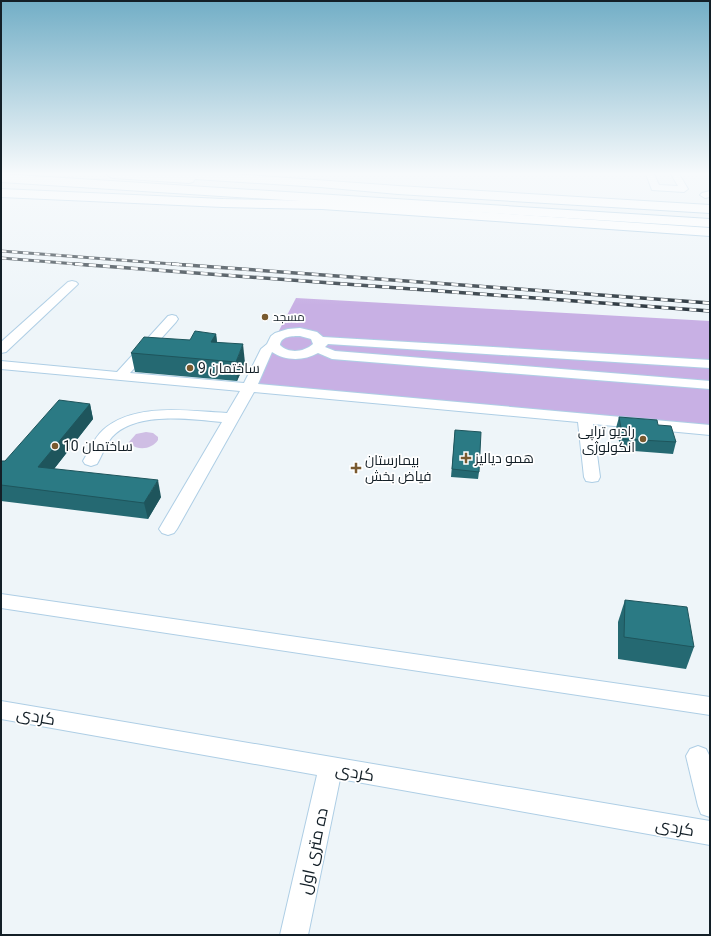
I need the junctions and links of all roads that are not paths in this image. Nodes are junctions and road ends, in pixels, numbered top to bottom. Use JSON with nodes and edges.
{"nodes":[{"id":1,"x":506,"y":218,"type":"edge"},
{"id":2,"x":510,"y":218,"type":"joint"},
{"id":3,"x":627,"y":218,"type":"edge"},
{"id":4,"x":710,"y":223,"type":"edge"},
{"id":5,"x":710,"y":232,"type":"edge"},
{"id":6,"x":72,"y":284,"type":"dead end"},
{"id":7,"x":172,"y":319,"type":"dead end"},
{"id":8,"x":318,"y":345,"type":"junction"},
{"id":9,"x":273,"y":346,"type":"junction"},
{"id":10,"x":1,"y":349,"type":"edge"},
{"id":11,"x":710,"y":364,"type":"edge"},
{"id":12,"x":1,"y":365,"type":"edge"},
{"id":13,"x":710,"y":368,"type":"edge"},
{"id":14,"x":120,"y":376,"type":"junction"},
{"id":15,"x":710,"y":379,"type":"edge"},
{"id":16,"x":710,"y":385,"type":"edge"},
{"id":17,"x":250,"y":388,"type":"junction"},
{"id":18,"x":231,"y":418,"type":"junction"},
{"id":19,"x":585,"y":418,"type":"junction"},
{"id":20,"x":710,"y":430,"type":"edge"},
{"id":21,"x":91,"y":461,"type":"dead end"},
{"id":22,"x":592,"y":477,"type":"dead end"},
{"id":23,"x":168,"y":529,"type":"dead end"},
{"id":24,"x":1,"y":601,"type":"edge"},
{"id":25,"x":710,"y":706,"type":"edge"},
{"id":26,"x":1,"y":710,"type":"edge"},
{"id":27,"x":698,"y":756,"type":"dead end"},
{"id":28,"x":331,"y":768,"type":"junction"},
{"id":29,"x":710,"y":806,"type":"edge"},
{"id":30,"x":710,"y":833,"type":"edge"},
{"id":31,"x":294,"y":935,"type":"edge"}],
"edges":[{"from":1,"to":2,"type":"main road"},
{"from":2,"to":5,"type":"main road"},
{"from":3,"to":4,"type":"main road"},
{"from":6,"to":10,"type":"street"},
{"from":7,"to":14,"type":"street"},
{"from":8,"to":9,"type":"street"},
{"from":8,"to":9,"type":"street"},
{"from":8,"to":11,"type":"street"},
{"from":8,"to":16,"type":"street"},
{"from":9,"to":17,"type":"street"},
{"from":12,"to":14,"type":"street"},
{"from":13,"to":15,"type":"street"},
{"from":14,"to":17,"type":"street"},
{"from":17,"to":18,"type":"street"},
{"from":17,"to":19,"type":"street"},
{"from":18,"to":21,"type":"street"},
{"from":18,"to":23,"type":"street"},
{"from":19,"to":20,"type":"street"},
{"from":19,"to":22,"type":"street"},
{"from":24,"to":25,"type":"street"},
{"from":26,"to":28,"type":"street","name":"کردی"},
{"from":27,"to":29,"type":"street"},
{"from":28,"to":30,"type":"street","name":"کردی"},
{"from":28,"to":31,"type":"street","name":"ده متری اول"}]}
